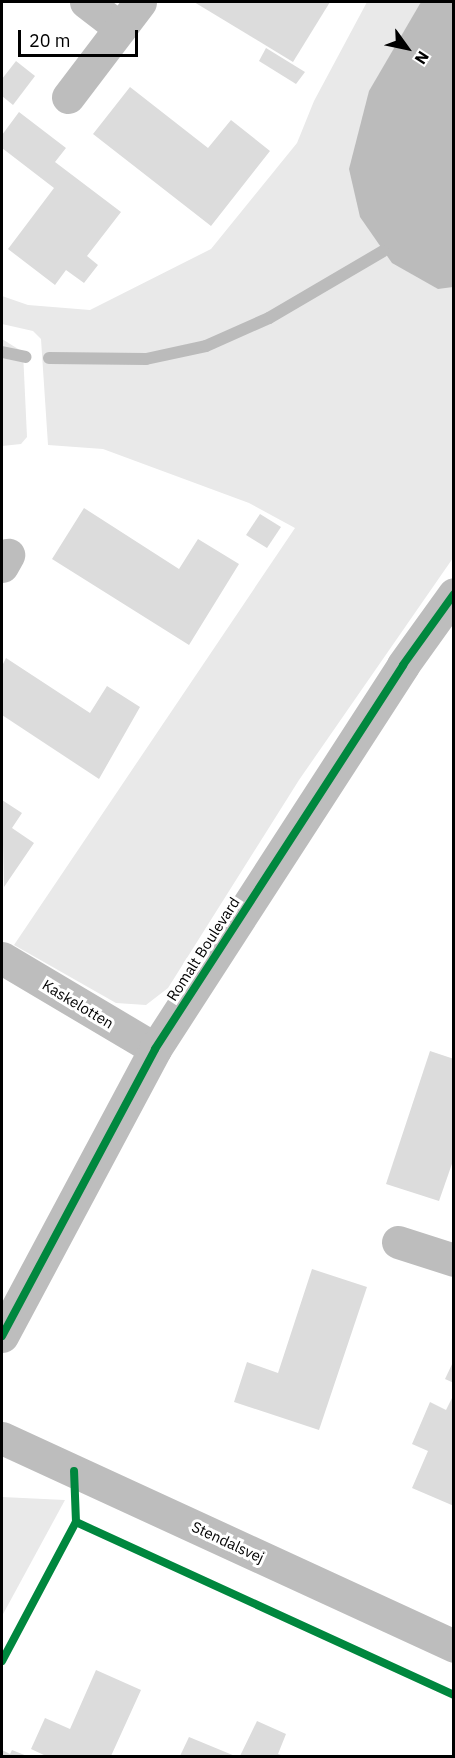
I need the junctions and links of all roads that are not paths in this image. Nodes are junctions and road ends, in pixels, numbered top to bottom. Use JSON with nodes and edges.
{"nodes":[{"id":1,"x":86,"y":2,"type":"edge"},
{"id":2,"x":140,"y":2,"type":"edge"},
{"id":3,"x":120,"y":28,"type":"junction"},
{"id":4,"x":68,"y":97,"type":"dead end"},
{"id":5,"x":453,"y":594,"type":"edge"},
{"id":6,"x":2,"y":958,"type":"edge"},
{"id":7,"x":155,"y":1049,"type":"junction"},
{"id":8,"x":398,"y":1242,"type":"dead end"},
{"id":9,"x":453,"y":1260,"type":"edge"},
{"id":10,"x":2,"y":1335,"type":"edge"},
{"id":11,"x":2,"y":1438,"type":"edge"},
{"id":12,"x":453,"y":1646,"type":"edge"}],
"edges":[{"from":1,"to":3,"type":"street"},
{"from":2,"to":3,"type":"street"},
{"from":3,"to":4,"type":"street"},
{"from":5,"to":7,"type":"street","name":"Romalt Boulevard"},
{"from":6,"to":7,"type":"street","name":"Kaskelotten"},
{"from":7,"to":10,"type":"street","name":"Romalt Boulevard"},
{"from":8,"to":9,"type":"street"},
{"from":11,"to":12,"type":"street","name":"Stendalsvej"}]}
